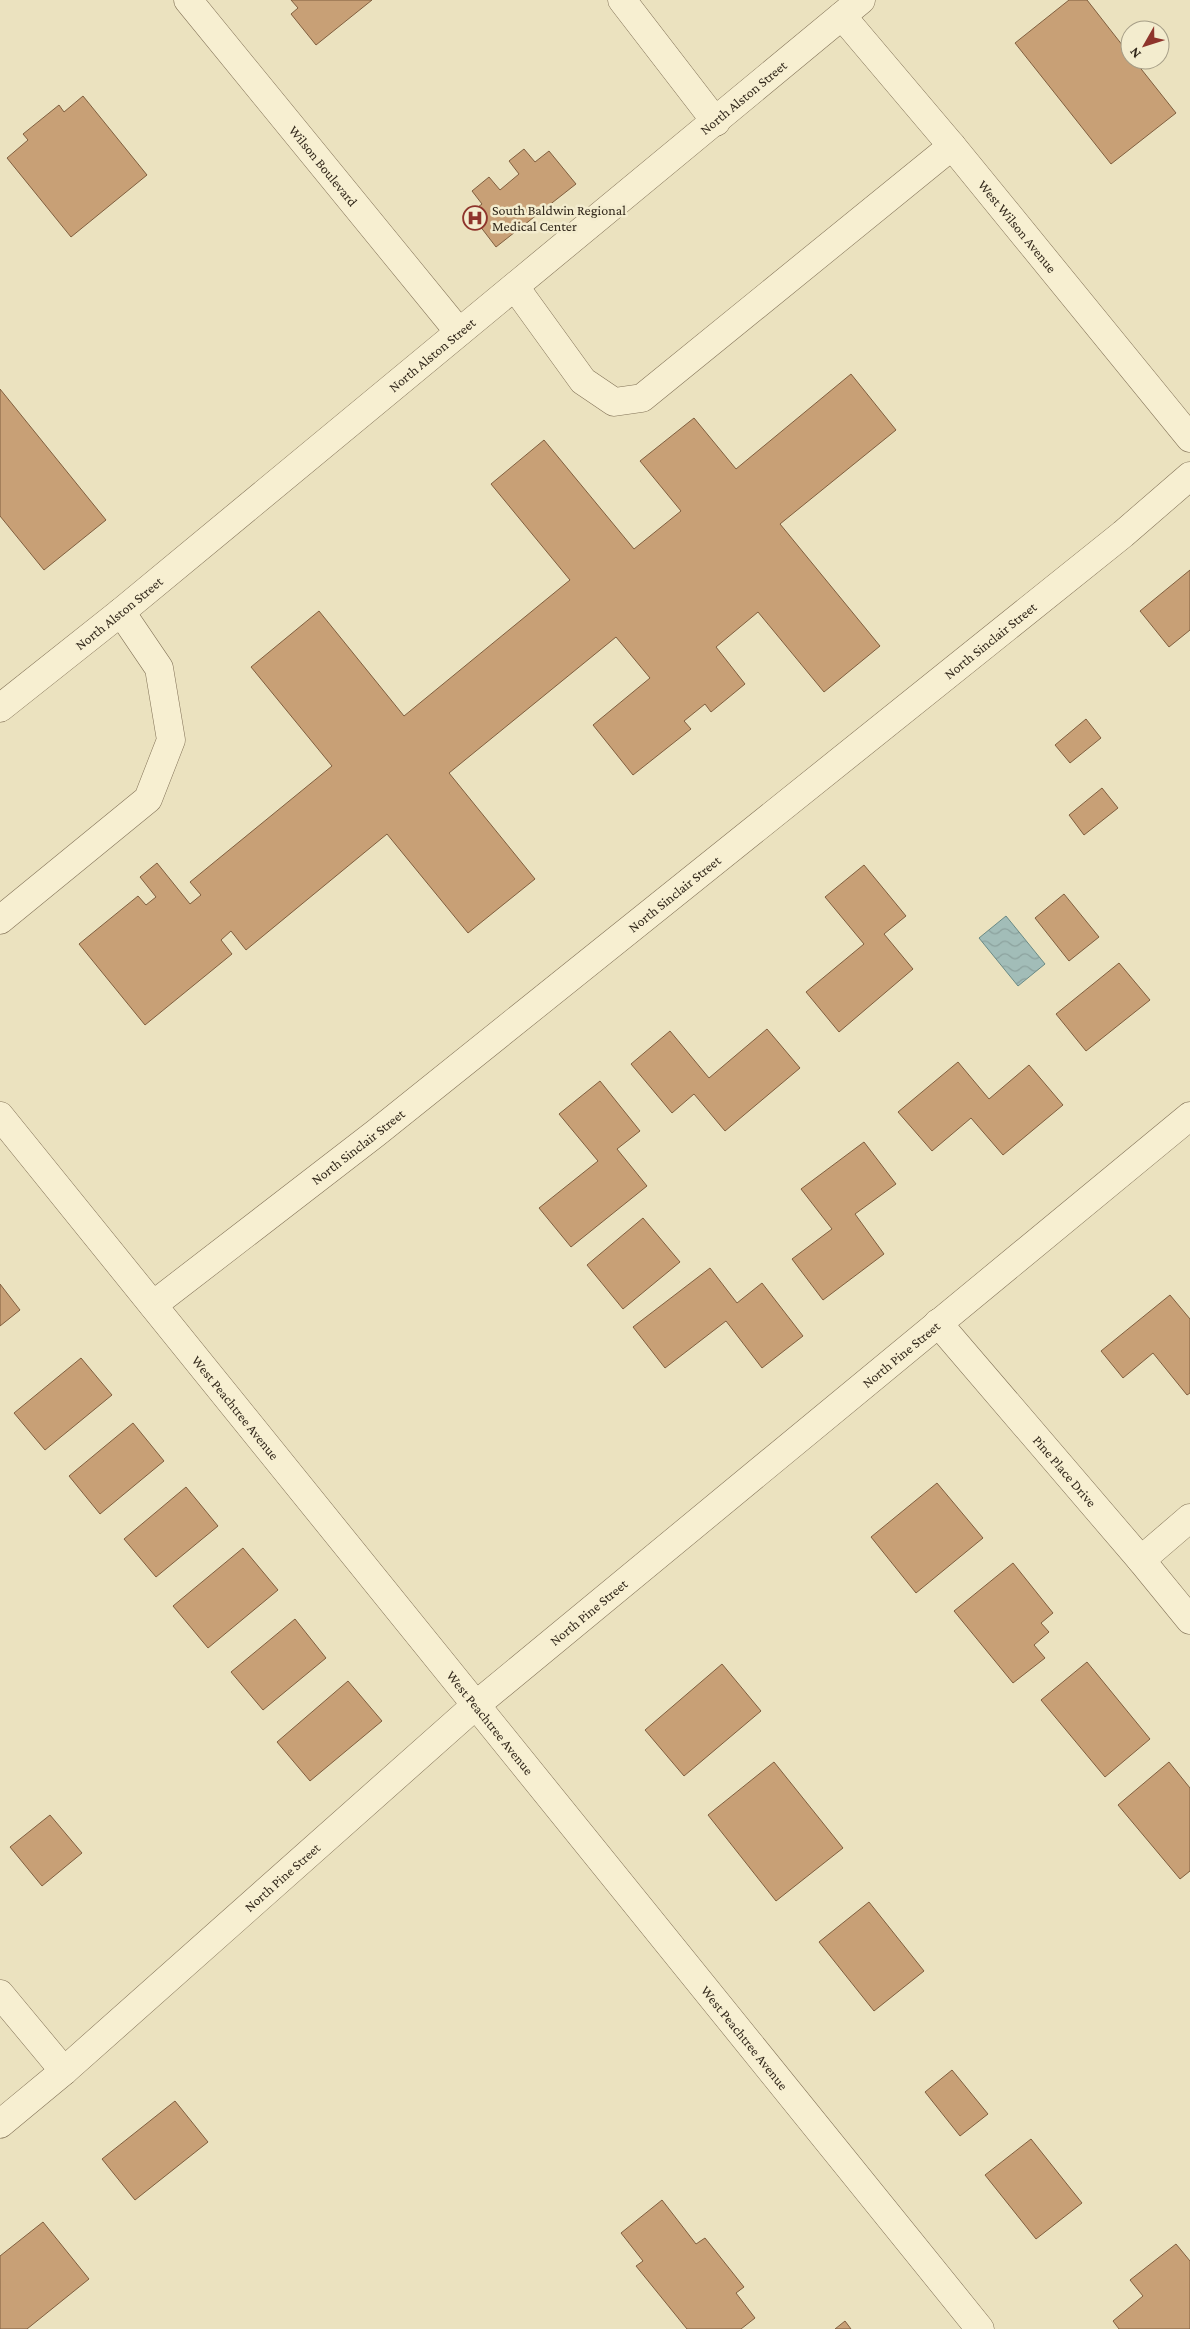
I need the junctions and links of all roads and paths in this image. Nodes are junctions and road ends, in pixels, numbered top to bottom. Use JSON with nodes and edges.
{"nodes":[{"id":1,"x":188,"y":0,"type":"edge"},
{"id":2,"x":622,"y":0,"type":"edge"},
{"id":3,"x":852,"y":8,"type":"edge"},
{"id":4,"x":716,"y":122,"type":"junction"},
{"id":5,"x":952,"y":146,"type":"junction"},
{"id":6,"x":515,"y":287,"type":"junction"},
{"id":7,"x":459,"y":332,"type":"junction"},
{"id":8,"x":1190,"y":438,"type":"edge"},
{"id":9,"x":1190,"y":476,"type":"edge"},
{"id":10,"x":121,"y":612,"type":"junction"},
{"id":11,"x":0,"y":708,"type":"edge"},
{"id":12,"x":0,"y":920,"type":"edge"},
{"id":13,"x":0,"y":1116,"type":"edge"},
{"id":14,"x":1190,"y":1116,"type":"edge"},
{"id":15,"x":153,"y":1305,"type":"junction"},
{"id":16,"x":938,"y":1323,"type":"junction"},
{"id":17,"x":1190,"y":1518,"type":"edge"},
{"id":18,"x":1141,"y":1560,"type":"junction"},
{"id":19,"x":1190,"y":1620,"type":"edge"},
{"id":20,"x":476,"y":1705,"type":"junction"},
{"id":21,"x":0,"y":1994,"type":"edge"},
{"id":22,"x":64,"y":2071,"type":"junction"},
{"id":23,"x":0,"y":2124,"type":"edge"},
{"id":24,"x":980,"y":2329,"type":"edge"}],
"edges":[{"from":1,"to":7,"type":"street","name":"Wilson Boulevard"},
{"from":2,"to":4,"type":"street"},
{"from":3,"to":4,"type":"street","name":"North Alston Street"},
{"from":3,"to":5,"type":"street","name":"West Wilson Avenue"},
{"from":4,"to":6,"type":"street","name":"North Alston Street"},
{"from":5,"to":6,"type":"street"},
{"from":5,"to":8,"type":"street","name":"West Wilson Avenue"},
{"from":6,"to":7,"type":"street","name":"North Alston Street"},
{"from":7,"to":10,"type":"street","name":"North Alston Street"},
{"from":9,"to":15,"type":"street","name":"North Sinclair Street"},
{"from":10,"to":11,"type":"street","name":"North Alston Street"},
{"from":10,"to":12,"type":"street"},
{"from":13,"to":15,"type":"street","name":"West Peachtree Avenue"},
{"from":14,"to":16,"type":"street","name":"North Pine Street"},
{"from":15,"to":20,"type":"street","name":"West Peachtree Avenue"},
{"from":16,"to":18,"type":"street","name":"Pine Place Drive"},
{"from":16,"to":20,"type":"street","name":"North Pine Street"},
{"from":17,"to":18,"type":"street"},
{"from":18,"to":19,"type":"street","name":"Pine Place Drive"},
{"from":20,"to":22,"type":"street","name":"North Pine Street"},
{"from":20,"to":24,"type":"street","name":"West Peachtree Avenue"},
{"from":21,"to":22,"type":"street"},
{"from":22,"to":23,"type":"street","name":"North Pine Street"}]}
